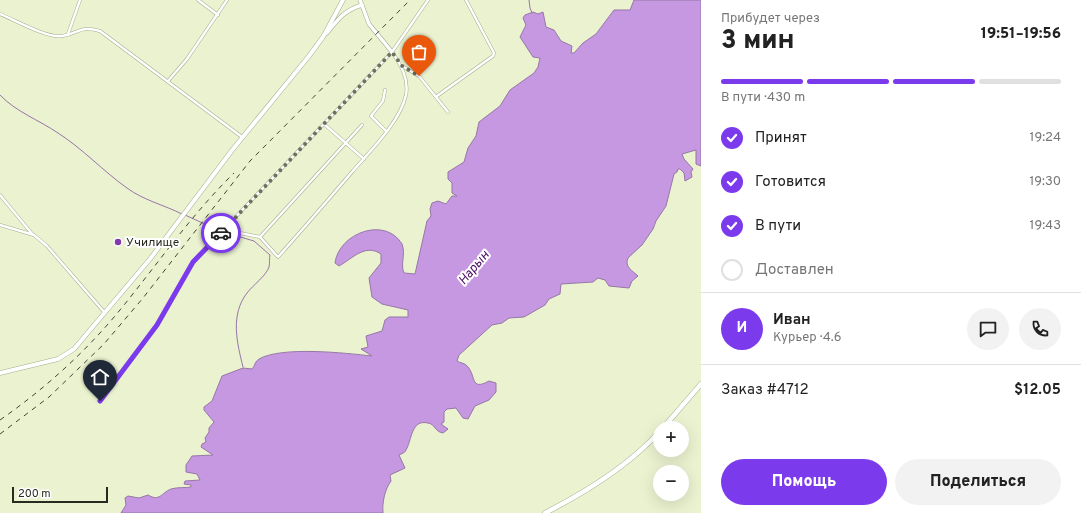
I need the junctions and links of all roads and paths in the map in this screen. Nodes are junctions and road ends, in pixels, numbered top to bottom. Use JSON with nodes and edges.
{"nodes":[{"id":1,"x":80,"y":0,"type":"edge"},
{"id":2,"x":198,"y":0,"type":"edge"},
{"id":3,"x":227,"y":0,"type":"edge"},
{"id":4,"x":343,"y":0,"type":"edge"},
{"id":5,"x":360,"y":0,"type":"edge"},
{"id":6,"x":428,"y":0,"type":"edge"},
{"id":7,"x":466,"y":0,"type":"edge"},
{"id":8,"x":362,"y":5,"type":"junction"},
{"id":9,"x":0,"y":14,"type":"edge"},
{"id":10,"x":218,"y":15,"type":"junction"},
{"id":11,"x":67,"y":34,"type":"junction"},
{"id":12,"x":323,"y":37,"type":"junction"},
{"id":13,"x":392,"y":52,"type":"junction"},
{"id":14,"x":402,"y":66,"type":"junction"},
{"id":15,"x":168,"y":81,"type":"junction"},
{"id":16,"x":385,"y":90,"type":"dead end"},
{"id":17,"x":437,"y":96,"type":"junction"},
{"id":18,"x":448,"y":112,"type":"dead end"},
{"id":19,"x":324,"y":124,"type":"junction"},
{"id":20,"x":362,"y":125,"type":"dead end"},
{"id":21,"x":386,"y":131,"type":"junction"},
{"id":22,"x":243,"y":138,"type":"junction"},
{"id":23,"x":345,"y":144,"type":"junction"},
{"id":24,"x":364,"y":159,"type":"junction"},
{"id":25,"x":0,"y":196,"type":"edge"},
{"id":26,"x":0,"y":224,"type":"edge"},
{"id":27,"x":224,"y":230,"type":"junction"},
{"id":28,"x":34,"y":235,"type":"junction"},
{"id":29,"x":260,"y":237,"type":"junction"},
{"id":30,"x":105,"y":313,"type":"junction"},
{"id":31,"x":0,"y":373,"type":"edge"},
{"id":32,"x":701,"y":384,"type":"edge"},
{"id":33,"x":100,"y":401,"type":"dead end"},
{"id":34,"x":669,"y":421,"type":"edge"},
{"id":35,"x":653,"y":438,"type":"edge"},
{"id":36,"x":545,"y":513,"type":"edge"}],
"edges":[{"from":1,"to":11,"type":"street"},
{"from":2,"to":10,"type":"street"},
{"from":3,"to":10,"type":"street"},
{"from":4,"to":12,"type":"main road"},
{"from":5,"to":8,"type":"street"},
{"from":6,"to":13,"type":"street"},
{"from":7,"to":17,"type":"street"},
{"from":8,"to":12,"type":"street"},
{"from":8,"to":13,"type":"street"},
{"from":9,"to":11,"type":"street"},
{"from":10,"to":15,"type":"street"},
{"from":11,"to":15,"type":"street"},
{"from":12,"to":22,"type":"main road"},
{"from":13,"to":14,"type":"street"},
{"from":13,"to":19,"type":"street"},
{"from":14,"to":17,"type":"street"},
{"from":14,"to":21,"type":"street"},
{"from":15,"to":22,"type":"street"},
{"from":16,"to":21,"type":"street"},
{"from":17,"to":18,"type":"street"},
{"from":19,"to":23,"type":"street"},
{"from":19,"to":27,"type":"street"},
{"from":20,"to":23,"type":"street"},
{"from":21,"to":24,"type":"street"},
{"from":22,"to":30,"type":"main road"},
{"from":23,"to":24,"type":"street"},
{"from":23,"to":29,"type":"street"},
{"from":24,"to":29,"type":"street"},
{"from":25,"to":28,"type":"street"},
{"from":26,"to":28,"type":"street"},
{"from":27,"to":29,"type":"street"},
{"from":27,"to":33,"type":"street"},
{"from":28,"to":30,"type":"street"},
{"from":30,"to":31,"type":"main road"},
{"from":32,"to":34,"type":"highway"},
{"from":35,"to":36,"type":"highway"}]}
